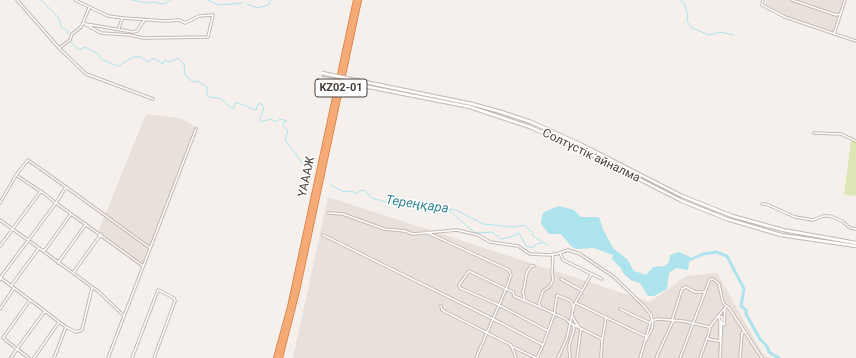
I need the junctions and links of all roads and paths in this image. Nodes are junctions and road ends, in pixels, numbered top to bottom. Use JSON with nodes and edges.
{"nodes":[{"id":1,"x":17,"y":0,"type":"edge"},
{"id":2,"x":75,"y":0,"type":"edge"},
{"id":3,"x":356,"y":0,"type":"edge"},
{"id":4,"x":359,"y":0,"type":"edge"},
{"id":5,"x":763,"y":0,"type":"edge"},
{"id":6,"x":792,"y":0,"type":"edge"},
{"id":7,"x":845,"y":0,"type":"edge"},
{"id":8,"x":89,"y":8,"type":"junction"},
{"id":9,"x":840,"y":14,"type":"junction"},
{"id":10,"x":122,"y":18,"type":"junction"},
{"id":11,"x":145,"y":20,"type":"junction"},
{"id":12,"x":84,"y":23,"type":"junction"},
{"id":13,"x":119,"y":28,"type":"junction"},
{"id":14,"x":834,"y":34,"type":"junction"},
{"id":15,"x":856,"y":41,"type":"edge"},
{"id":16,"x":59,"y":48,"type":"junction"},
{"id":17,"x":322,"y":73,"type":"dead end"},
{"id":18,"x":322,"y":78,"type":"dead end"},
{"id":19,"x":370,"y":83,"type":"junction"},
{"id":20,"x":369,"y":87,"type":"junction"},
{"id":21,"x":153,"y":98,"type":"dead end"},
{"id":22,"x":196,"y":129,"type":"dead end"},
{"id":23,"x":814,"y":133,"type":"dead end"},
{"id":24,"x":856,"y":141,"type":"edge"},
{"id":25,"x":16,"y":174,"type":"junction"},
{"id":26,"x":320,"y":175,"type":"junction"},
{"id":27,"x":317,"y":186,"type":"junction"},
{"id":28,"x":66,"y":187,"type":"junction"},
{"id":29,"x":41,"y":191,"type":"junction"},
{"id":30,"x":0,"y":203,"type":"edge"},
{"id":31,"x":56,"y":203,"type":"junction"},
{"id":32,"x":762,"y":204,"type":"dead end"},
{"id":33,"x":329,"y":213,"type":"dead end"},
{"id":34,"x":71,"y":214,"type":"junction"},
{"id":35,"x":0,"y":220,"type":"edge"},
{"id":36,"x":86,"y":224,"type":"junction"},
{"id":37,"x":13,"y":229,"type":"junction"},
{"id":38,"x":856,"y":229,"type":"edge"},
{"id":39,"x":426,"y":232,"type":"junction"},
{"id":40,"x":100,"y":234,"type":"junction"},
{"id":41,"x":323,"y":235,"type":"dead end"},
{"id":42,"x":28,"y":241,"type":"junction"},
{"id":43,"x":856,"y":243,"type":"edge"},
{"id":44,"x":0,"y":246,"type":"edge"},
{"id":45,"x":856,"y":246,"type":"edge"},
{"id":46,"x":39,"y":248,"type":"junction"},
{"id":47,"x":150,"y":248,"type":"junction"},
{"id":48,"x":42,"y":250,"type":"junction"},
{"id":49,"x":560,"y":253,"type":"junction"},
{"id":50,"x":553,"y":254,"type":"junction"},
{"id":51,"x":58,"y":263,"type":"junction"},
{"id":52,"x":143,"y":266,"type":"junction"},
{"id":53,"x":534,"y":266,"type":"dead end"},
{"id":54,"x":73,"y":273,"type":"junction"},
{"id":55,"x":591,"y":274,"type":"junction"},
{"id":56,"x":0,"y":278,"type":"edge"},
{"id":57,"x":561,"y":279,"type":"dead end"},
{"id":58,"x":602,"y":279,"type":"dead end"},
{"id":59,"x":11,"y":286,"type":"junction"},
{"id":60,"x":14,"y":288,"type":"junction"},
{"id":61,"x":92,"y":288,"type":"junction"},
{"id":62,"x":506,"y":289,"type":"junction"},
{"id":63,"x":581,"y":290,"type":"junction"},
{"id":64,"x":705,"y":292,"type":"junction"},
{"id":65,"x":30,"y":300,"type":"junction"},
{"id":66,"x":525,"y":301,"type":"junction"},
{"id":67,"x":576,"y":303,"type":"junction"},
{"id":68,"x":442,"y":306,"type":"dead end"},
{"id":69,"x":499,"y":306,"type":"junction"},
{"id":70,"x":540,"y":307,"type":"junction"},
{"id":71,"x":725,"y":307,"type":"junction"},
{"id":72,"x":0,"y":309,"type":"edge"},
{"id":73,"x":620,"y":309,"type":"dead end"},
{"id":74,"x":45,"y":311,"type":"junction"},
{"id":75,"x":573,"y":311,"type":"junction"},
{"id":76,"x":554,"y":315,"type":"junction"},
{"id":77,"x":124,"y":316,"type":"junction"},
{"id":78,"x":572,"y":316,"type":"junction"},
{"id":79,"x":718,"y":316,"type":"junction"},
{"id":80,"x":606,"y":318,"type":"junction"},
{"id":81,"x":493,"y":319,"type":"junction"},
{"id":82,"x":653,"y":320,"type":"junction"},
{"id":83,"x":672,"y":320,"type":"junction"},
{"id":84,"x":675,"y":320,"type":"junction"},
{"id":85,"x":59,"y":322,"type":"junction"},
{"id":86,"x":721,"y":322,"type":"junction"},
{"id":87,"x":650,"y":323,"type":"junction"},
{"id":88,"x":572,"y":324,"type":"junction"},
{"id":89,"x":694,"y":325,"type":"junction"},
{"id":90,"x":66,"y":327,"type":"junction"},
{"id":91,"x":581,"y":328,"type":"junction"},
{"id":92,"x":709,"y":328,"type":"junction"},
{"id":93,"x":548,"y":331,"type":"junction"},
{"id":94,"x":744,"y":332,"type":"junction"},
{"id":95,"x":487,"y":333,"type":"junction"},
{"id":96,"x":0,"y":336,"type":"edge"},
{"id":97,"x":645,"y":336,"type":"junction"},
{"id":98,"x":2,"y":338,"type":"junction"},
{"id":99,"x":602,"y":339,"type":"junction"},
{"id":100,"x":708,"y":339,"type":"junction"},
{"id":101,"x":720,"y":341,"type":"junction"},
{"id":102,"x":645,"y":343,"type":"junction"},
{"id":103,"x":543,"y":345,"type":"junction"},
{"id":104,"x":511,"y":346,"type":"junction"},
{"id":105,"x":17,"y":349,"type":"junction"},
{"id":106,"x":11,"y":358,"type":"edge"},
{"id":107,"x":29,"y":358,"type":"edge"},
{"id":108,"x":34,"y":358,"type":"edge"},
{"id":109,"x":54,"y":358,"type":"edge"},
{"id":110,"x":108,"y":358,"type":"edge"},
{"id":111,"x":132,"y":358,"type":"edge"},
{"id":112,"x":154,"y":358,"type":"edge"},
{"id":113,"x":276,"y":358,"type":"edge"},
{"id":114,"x":280,"y":358,"type":"edge"},
{"id":115,"x":476,"y":358,"type":"edge"},
{"id":116,"x":516,"y":358,"type":"edge"},
{"id":117,"x":537,"y":358,"type":"edge"},
{"id":118,"x":558,"y":358,"type":"edge"},
{"id":119,"x":570,"y":358,"type":"edge"},
{"id":120,"x":577,"y":358,"type":"edge"},
{"id":121,"x":601,"y":358,"type":"edge"},
{"id":122,"x":640,"y":358,"type":"edge"},
{"id":123,"x":656,"y":358,"type":"edge"},
{"id":124,"x":680,"y":358,"type":"edge"},
{"id":125,"x":700,"y":358,"type":"edge"},
{"id":126,"x":720,"y":358,"type":"edge"},
{"id":127,"x":740,"y":358,"type":"edge"},
{"id":128,"x":762,"y":358,"type":"edge"}],
"edges":[{"from":1,"to":16,"type":"street"},
{"from":2,"to":8,"type":"street"},
{"from":3,"to":26,"type":"highway","name":"ҮАААЖ","number":"KZ02-01"},
{"from":4,"to":26,"type":"highway","name":"ҮАААЖ","number":"KZ02-01"},
{"from":5,"to":14,"type":"street"},
{"from":6,"to":9,"type":"street"},
{"from":7,"to":9,"type":"street"},
{"from":8,"to":10,"type":"street"},
{"from":8,"to":12,"type":"street"},
{"from":9,"to":14,"type":"street"},
{"from":10,"to":11,"type":"street"},
{"from":10,"to":13,"type":"street"},
{"from":11,"to":12,"type":"street"},
{"from":11,"to":13,"type":"street"},
{"from":12,"to":13,"type":"street"},
{"from":12,"to":16,"type":"street"},
{"from":14,"to":15,"type":"street"},
{"from":16,"to":21,"type":"street"},
{"from":17,"to":19,"type":"street","name":"Солтүстік айналма","bridge":true},
{"from":18,"to":20,"type":"street","name":"Солтүстік айналма","bridge":true},
{"from":19,"to":20,"type":"street"},
{"from":19,"to":43,"type":"street","name":"Солтүстік айналма"},
{"from":20,"to":45,"type":"street","name":"Солтүстік айналма"},
{"from":22,"to":47,"type":"street"},
{"from":23,"to":24,"type":"street"},
{"from":25,"to":28,"type":"street"},
{"from":25,"to":29,"type":"street"},
{"from":25,"to":30,"type":"street"},
{"from":26,"to":27,"type":"highway","name":"ҮАААЖ","number":"KZ02-01"},
{"from":27,"to":113,"type":"highway","name":"ҮАААЖ","number":"KZ02-01"},
{"from":27,"to":114,"type":"highway","name":"ҮАААЖ","number":"KZ02-01"},
{"from":28,"to":31,"type":"street"},
{"from":28,"to":47,"type":"street"},
{"from":29,"to":31,"type":"street"},
{"from":29,"to":37,"type":"street"},
{"from":31,"to":34,"type":"street"},
{"from":31,"to":42,"type":"street"},
{"from":32,"to":38,"type":"street"},
{"from":33,"to":39,"type":"street"},
{"from":34,"to":36,"type":"street"},
{"from":34,"to":48,"type":"street"},
{"from":35,"to":37,"type":"street"},
{"from":36,"to":40,"type":"street"},
{"from":36,"to":51,"type":"street"},
{"from":37,"to":42,"type":"street"},
{"from":37,"to":44,"type":"street"},
{"from":39,"to":50,"type":"street"},
{"from":39,"to":62,"type":"street"},
{"from":40,"to":52,"type":"street"},
{"from":40,"to":54,"type":"street"},
{"from":41,"to":81,"type":"street"},
{"from":42,"to":46,"type":"street"},
{"from":42,"to":56,"type":"street"},
{"from":46,"to":48,"type":"street"},
{"from":46,"to":59,"type":"street"},
{"from":47,"to":52,"type":"street"},
{"from":48,"to":51,"type":"street"},
{"from":49,"to":50,"type":"street"},
{"from":49,"to":55,"type":"street"},
{"from":49,"to":87,"type":"street"},
{"from":50,"to":70,"type":"street"},
{"from":51,"to":54,"type":"street"},
{"from":52,"to":77,"type":"street"},
{"from":53,"to":66,"type":"street"},
{"from":54,"to":61,"type":"street"},
{"from":55,"to":58,"type":"street"},
{"from":55,"to":63,"type":"street"},
{"from":56,"to":59,"type":"street"},
{"from":57,"to":63,"type":"street"},
{"from":59,"to":60,"type":"street"},
{"from":60,"to":65,"type":"street"},
{"from":60,"to":72,"type":"street"},
{"from":61,"to":77,"type":"street"},
{"from":61,"to":90,"type":"street"},
{"from":62,"to":66,"type":"street"},
{"from":62,"to":69,"type":"street"},
{"from":62,"to":69,"type":"street"},
{"from":63,"to":67,"type":"street"},
{"from":64,"to":71,"type":"street"},
{"from":64,"to":83,"type":"street"},
{"from":64,"to":89,"type":"street"},
{"from":65,"to":74,"type":"street"},
{"from":65,"to":98,"type":"street"},
{"from":66,"to":70,"type":"street"},
{"from":67,"to":75,"type":"street"},
{"from":67,"to":80,"type":"street"},
{"from":68,"to":95,"type":"street"},
{"from":69,"to":81,"type":"street"},
{"from":69,"to":93,"type":"street"},
{"from":70,"to":76,"type":"street"},
{"from":71,"to":79,"type":"street"},
{"from":71,"to":86,"type":"street"},
{"from":71,"to":94,"type":"street"},
{"from":73,"to":87,"type":"street"},
{"from":74,"to":85,"type":"street"},
{"from":74,"to":105,"type":"street"},
{"from":75,"to":76,"type":"street"},
{"from":75,"to":78,"type":"street"},
{"from":76,"to":88,"type":"street"},
{"from":76,"to":93,"type":"street"},
{"from":77,"to":110,"type":"street"},
{"from":78,"to":88,"type":"street"},
{"from":78,"to":91,"type":"street"},
{"from":79,"to":86,"type":"street"},
{"from":79,"to":92,"type":"street"},
{"from":80,"to":97,"type":"street"},
{"from":80,"to":99,"type":"street"},
{"from":81,"to":95,"type":"street"},
{"from":81,"to":103,"type":"street"},
{"from":82,"to":83,"type":"street"},
{"from":82,"to":87,"type":"street"},
{"from":82,"to":102,"type":"street"},
{"from":83,"to":84,"type":"street"},
{"from":84,"to":89,"type":"street"},
{"from":84,"to":123,"type":"street"},
{"from":85,"to":90,"type":"street"},
{"from":85,"to":108,"type":"street"},
{"from":86,"to":101,"type":"street"},
{"from":87,"to":97,"type":"street"},
{"from":88,"to":91,"type":"street"},
{"from":88,"to":118,"type":"street"},
{"from":88,"to":119,"type":"street"},
{"from":89,"to":92,"type":"street"},
{"from":89,"to":124,"type":"street"},
{"from":90,"to":109,"type":"street"},
{"from":91,"to":99,"type":"street"},
{"from":91,"to":120,"type":"street"},
{"from":92,"to":100,"type":"street"},
{"from":93,"to":103,"type":"street"},
{"from":94,"to":127,"type":"street"},
{"from":94,"to":128,"type":"street"},
{"from":95,"to":104,"type":"street"},
{"from":95,"to":115,"type":"street"},
{"from":96,"to":98,"type":"street"},
{"from":97,"to":102,"type":"street"},
{"from":98,"to":105,"type":"street"},
{"from":99,"to":121,"type":"street"},
{"from":100,"to":101,"type":"street"},
{"from":100,"to":125,"type":"street"},
{"from":101,"to":126,"type":"street"},
{"from":102,"to":122,"type":"street"},
{"from":103,"to":117,"type":"street"},
{"from":104,"to":116,"type":"street"},
{"from":104,"to":117,"type":"street"},
{"from":105,"to":106,"type":"street"},
{"from":105,"to":107,"type":"street"},
{"from":111,"to":112,"type":"street"}]}
